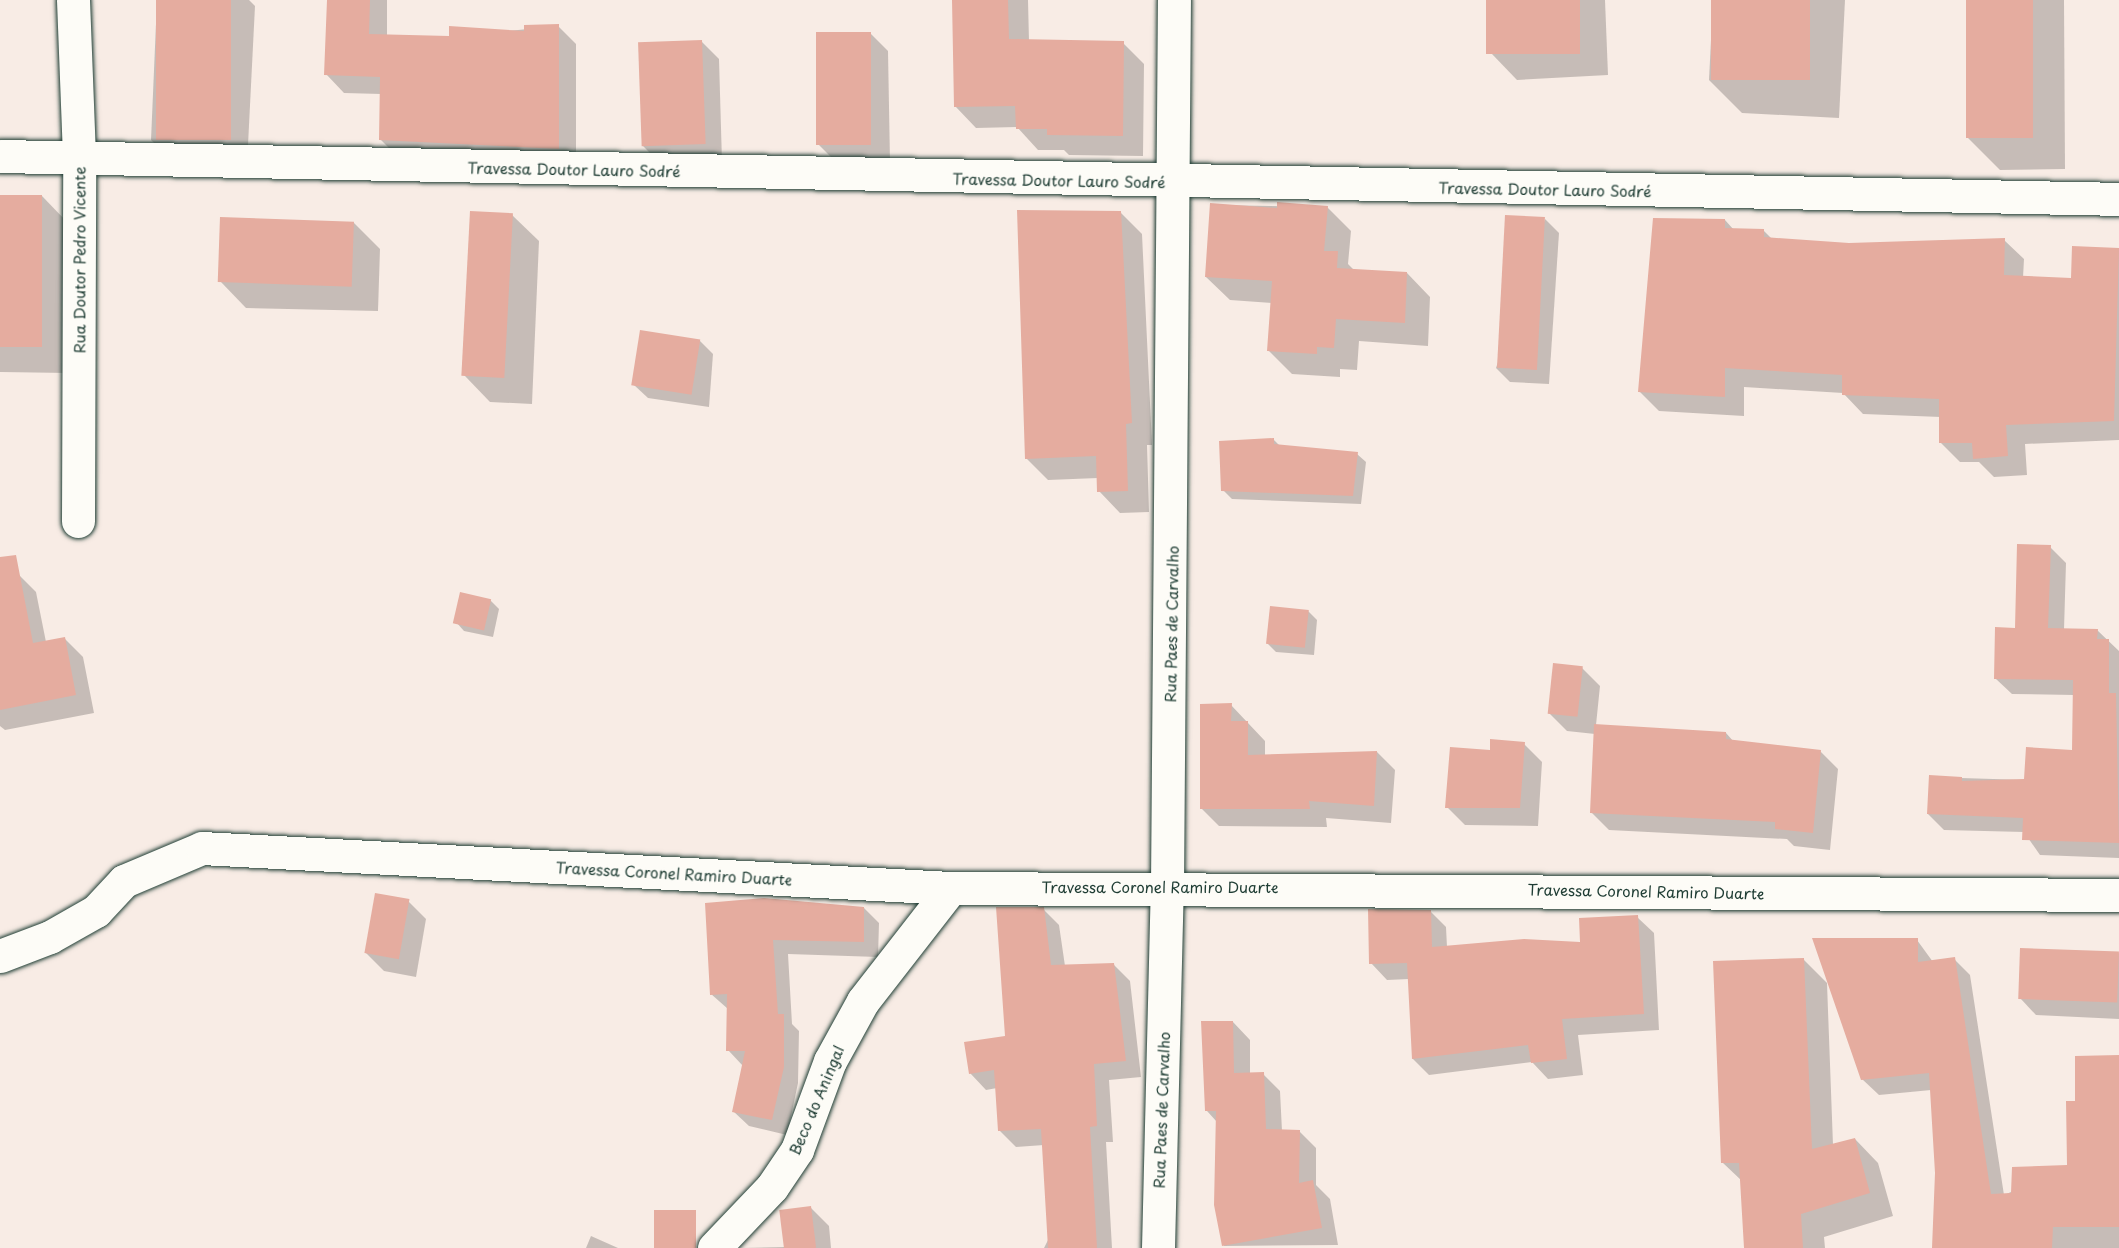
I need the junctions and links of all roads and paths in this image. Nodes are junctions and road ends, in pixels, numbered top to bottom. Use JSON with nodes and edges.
{"nodes":[{"id":1,"x":73,"y":0,"type":"edge"},
{"id":2,"x":1174,"y":0,"type":"edge"},
{"id":3,"x":0,"y":156,"type":"edge"},
{"id":4,"x":79,"y":157,"type":"junction"},
{"id":5,"x":1177,"y":183,"type":"junction"},
{"id":6,"x":2119,"y":199,"type":"edge"},
{"id":7,"x":78,"y":520,"type":"dead end"},
{"id":8,"x":1167,"y":886,"type":"junction"},
{"id":9,"x":951,"y":888,"type":"junction"},
{"id":10,"x":2119,"y":895,"type":"edge"},
{"id":11,"x":0,"y":956,"type":"edge"},
{"id":12,"x":714,"y":1248,"type":"edge"},
{"id":13,"x":1158,"y":1248,"type":"edge"}],
"edges":[{"from":1,"to":4,"type":"street","name":"Rua Doutor Pedro Vicente"},
{"from":2,"to":5,"type":"street","name":"Rua Paes de Carvalho"},
{"from":3,"to":4,"type":"street","name":"Travessa Doutor Lauro Sodré"},
{"from":4,"to":5,"type":"street","name":"Travessa Doutor Lauro Sodré"},
{"from":4,"to":7,"type":"street","name":"Rua Doutor Pedro Vicente"},
{"from":5,"to":6,"type":"street","name":"Travessa Doutor Lauro Sodré"},
{"from":5,"to":8,"type":"street","name":"Rua Paes de Carvalho"},
{"from":8,"to":9,"type":"street","name":"Travessa Coronel Ramiro Duarte"},
{"from":8,"to":10,"type":"street","name":"Travessa Coronel Ramiro Duarte"},
{"from":8,"to":13,"type":"street","name":"Rua Paes de Carvalho"},
{"from":9,"to":11,"type":"street","name":"Travessa Coronel Ramiro Duarte"},
{"from":9,"to":12,"type":"street","name":"Beco do Aningal"}]}
